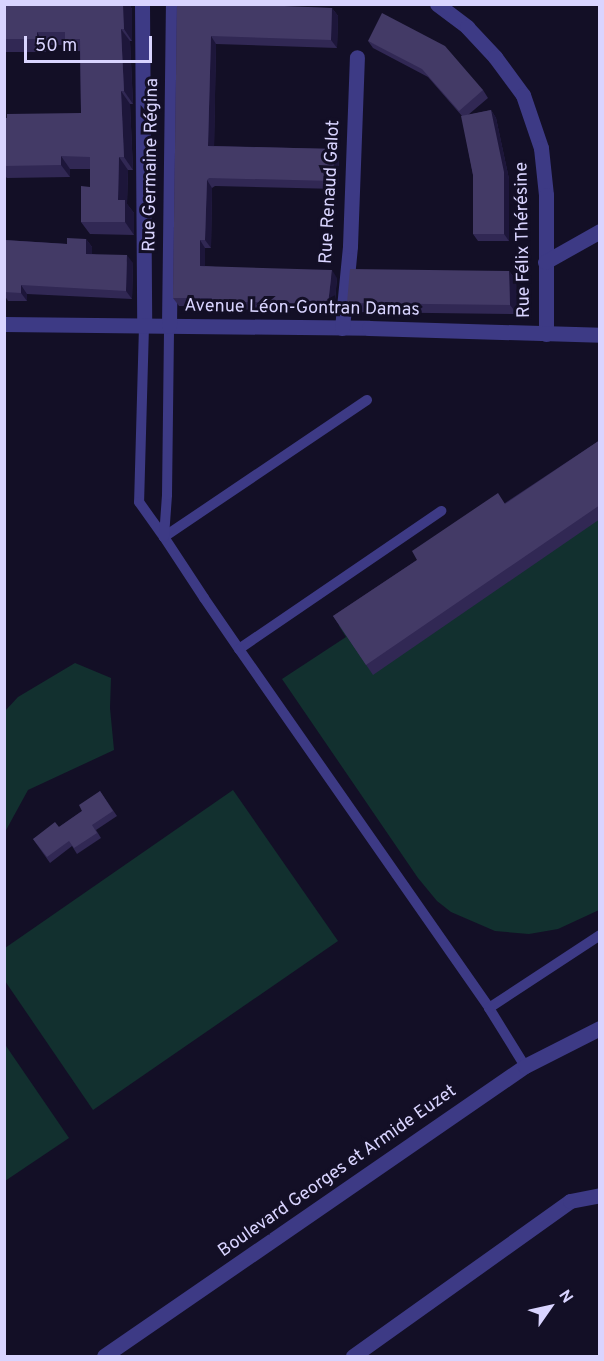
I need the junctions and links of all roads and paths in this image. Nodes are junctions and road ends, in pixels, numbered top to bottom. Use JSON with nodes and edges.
{"nodes":[{"id":1,"x":142,"y":4,"type":"edge"},
{"id":2,"x":173,"y":4,"type":"edge"},
{"id":3,"x":437,"y":4,"type":"edge"},
{"id":4,"x":357,"y":57,"type":"dead end"},
{"id":5,"x":600,"y":231,"type":"edge"},
{"id":6,"x":545,"y":262,"type":"junction"},
{"id":7,"x":4,"y":324,"type":"edge"},
{"id":8,"x":144,"y":326,"type":"junction"},
{"id":9,"x":170,"y":326,"type":"junction"},
{"id":10,"x":342,"y":328,"type":"junction"},
{"id":11,"x":546,"y":334,"type":"junction"},
{"id":12,"x":600,"y":335,"type":"edge"},
{"id":13,"x":367,"y":400,"type":"dead end"},
{"id":14,"x":441,"y":511,"type":"dead end"},
{"id":15,"x":164,"y":537,"type":"junction"},
{"id":16,"x":238,"y":649,"type":"junction"},
{"id":17,"x":600,"y":935,"type":"edge"},
{"id":18,"x":489,"y":1008,"type":"junction"},
{"id":19,"x":600,"y":1028,"type":"edge"},
{"id":20,"x":525,"y":1066,"type":"junction"},
{"id":21,"x":600,"y":1194,"type":"edge"},
{"id":22,"x":104,"y":1356,"type":"edge"},
{"id":23,"x":353,"y":1356,"type":"edge"}],
"edges":[{"from":1,"to":8,"type":"street","name":"Rue Germaine Régina"},
{"from":2,"to":9,"type":"street","name":"Rue Germaine Régina"},
{"from":3,"to":6,"type":"street","name":"Rue Félix Thérésine"},
{"from":4,"to":10,"type":"street","name":"Rue Renaud Galot"},
{"from":5,"to":6,"type":"street"},
{"from":6,"to":11,"type":"street","name":"Rue Félix Thérésine"},
{"from":7,"to":8,"type":"street","name":"Avenue Léon-Gontran Damas"},
{"from":8,"to":9,"type":"street","name":"Avenue Léon-Gontran Damas"},
{"from":8,"to":15,"type":"lane"},
{"from":9,"to":10,"type":"street","name":"Avenue Léon-Gontran Damas"},
{"from":9,"to":15,"type":"lane"},
{"from":10,"to":11,"type":"street","name":"Avenue Léon-Gontran Damas"},
{"from":11,"to":12,"type":"street","name":"Avenue Léon-Gontran Damas"},
{"from":13,"to":15,"type":"lane"},
{"from":14,"to":16,"type":"lane"},
{"from":15,"to":16,"type":"lane"},
{"from":16,"to":18,"type":"lane"},
{"from":17,"to":18,"type":"lane"},
{"from":18,"to":20,"type":"lane"},
{"from":19,"to":20,"type":"street","name":"Boulevard Georges et Armide Euzet"},
{"from":20,"to":22,"type":"street","name":"Boulevard Georges et Armide Euzet"},
{"from":21,"to":23,"type":"street"}]}
